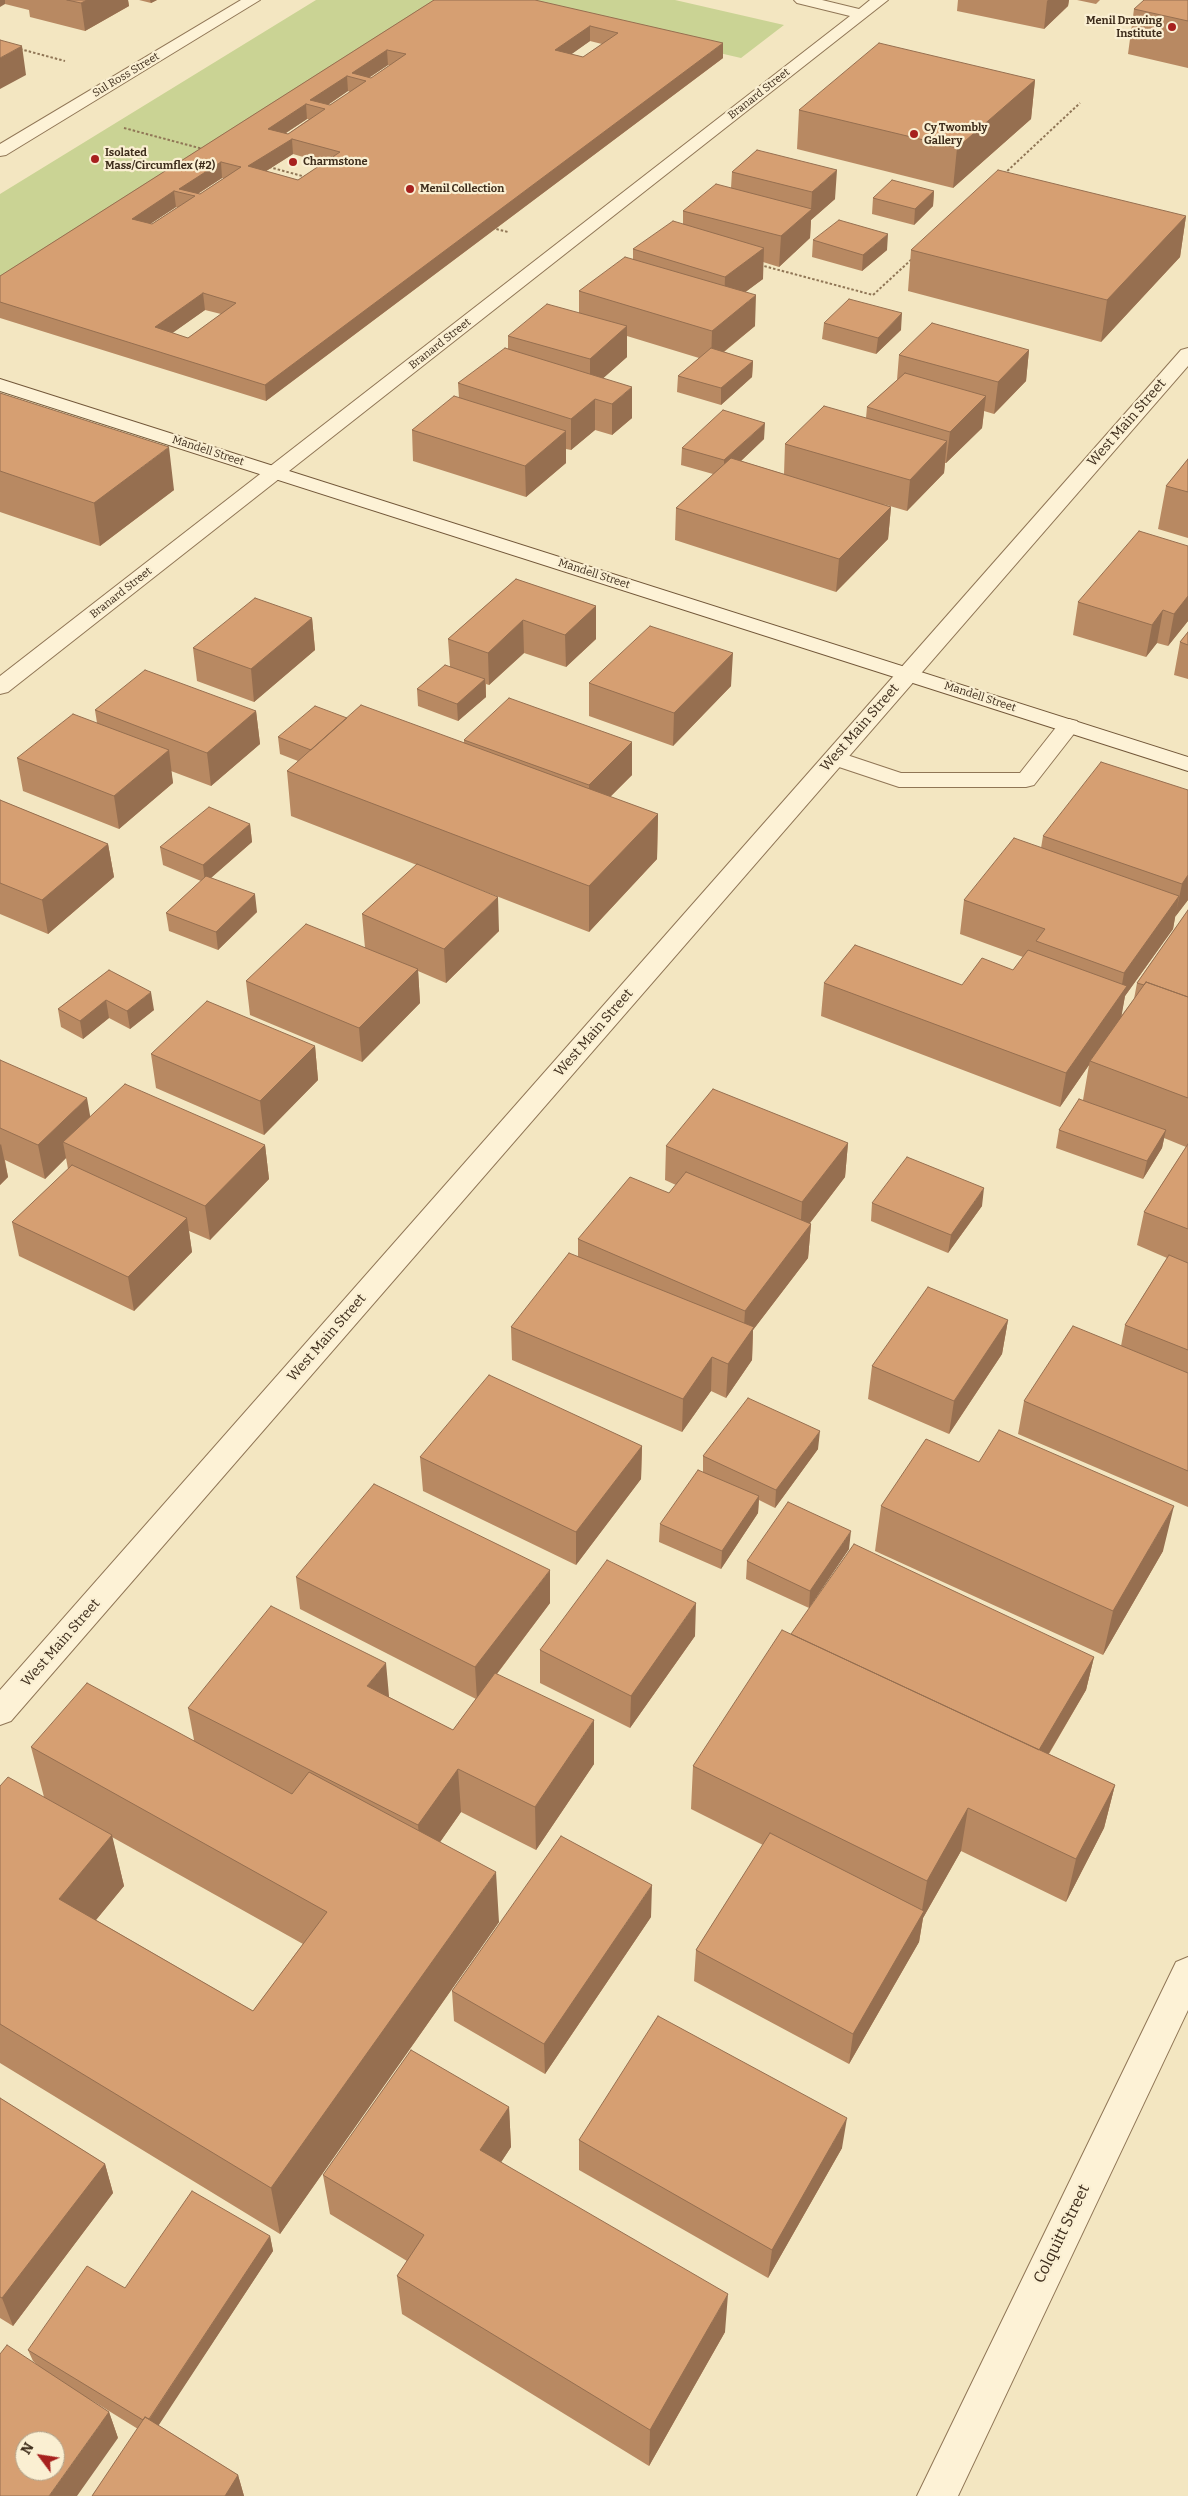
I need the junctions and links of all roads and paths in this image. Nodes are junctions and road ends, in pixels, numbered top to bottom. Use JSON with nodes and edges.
{"nodes":[{"id":1,"x":252,"y":0,"type":"edge"},
{"id":2,"x":802,"y":0,"type":"edge"},
{"id":3,"x":880,"y":0,"type":"edge"},
{"id":4,"x":862,"y":14,"type":"junction"},
{"id":5,"x":19,"y":48,"type":"edge"},
{"id":6,"x":66,"y":61,"type":"dead end"},
{"id":7,"x":1080,"y":103,"type":"dead end"},
{"id":8,"x":124,"y":128,"type":"dead end"},
{"id":9,"x":0,"y":150,"type":"edge"},
{"id":10,"x":208,"y":150,"type":"edge"},
{"id":11,"x":264,"y":166,"type":"edge"},
{"id":12,"x":1002,"y":175,"type":"edge"},
{"id":13,"x":311,"y":179,"type":"edge"},
{"id":14,"x":486,"y":226,"type":"edge"},
{"id":15,"x":511,"y":233,"type":"dead end"},
{"id":16,"x":919,"y":252,"type":"edge"},
{"id":17,"x":757,"y":264,"type":"edge"},
{"id":18,"x":1188,"y":354,"type":"edge"},
{"id":19,"x":0,"y":385,"type":"edge"},
{"id":20,"x":276,"y":473,"type":"junction"},
{"id":21,"x":907,"y":674,"type":"junction"},
{"id":22,"x":0,"y":687,"type":"edge"},
{"id":23,"x":1069,"y":726,"type":"junction"},
{"id":24,"x":835,"y":758,"type":"junction"},
{"id":25,"x":1188,"y":764,"type":"edge"},
{"id":26,"x":0,"y":1712,"type":"edge"},
{"id":27,"x":1188,"y":1973,"type":"edge"},
{"id":28,"x":937,"y":2496,"type":"edge"}],
"edges":[{"from":1,"to":9,"type":"street","name":"Sul Ross Street"},
{"from":2,"to":4,"type":"street"},
{"from":3,"to":4,"type":"street","name":"Branard Street"},
{"from":4,"to":20,"type":"street","name":"Branard Street"},
{"from":5,"to":6,"type":"path"},
{"from":7,"to":12,"type":"path"},
{"from":8,"to":10,"type":"path"},
{"from":11,"to":13,"type":"path"},
{"from":14,"to":15,"type":"path"},
{"from":16,"to":17,"type":"path"},
{"from":18,"to":21,"type":"street","name":"West Main Street"},
{"from":19,"to":20,"type":"street","name":"Mandell Street"},
{"from":20,"to":21,"type":"street","name":"Mandell Street"},
{"from":20,"to":22,"type":"street","name":"Branard Street"},
{"from":21,"to":23,"type":"street","name":"Mandell Street"},
{"from":21,"to":24,"type":"street","name":"West Main Street"},
{"from":23,"to":24,"type":"street"},
{"from":23,"to":25,"type":"street","name":"Mandell Street"},
{"from":24,"to":26,"type":"street","name":"West Main Street"},
{"from":27,"to":28,"type":"street","name":"Colquitt Street"}]}
